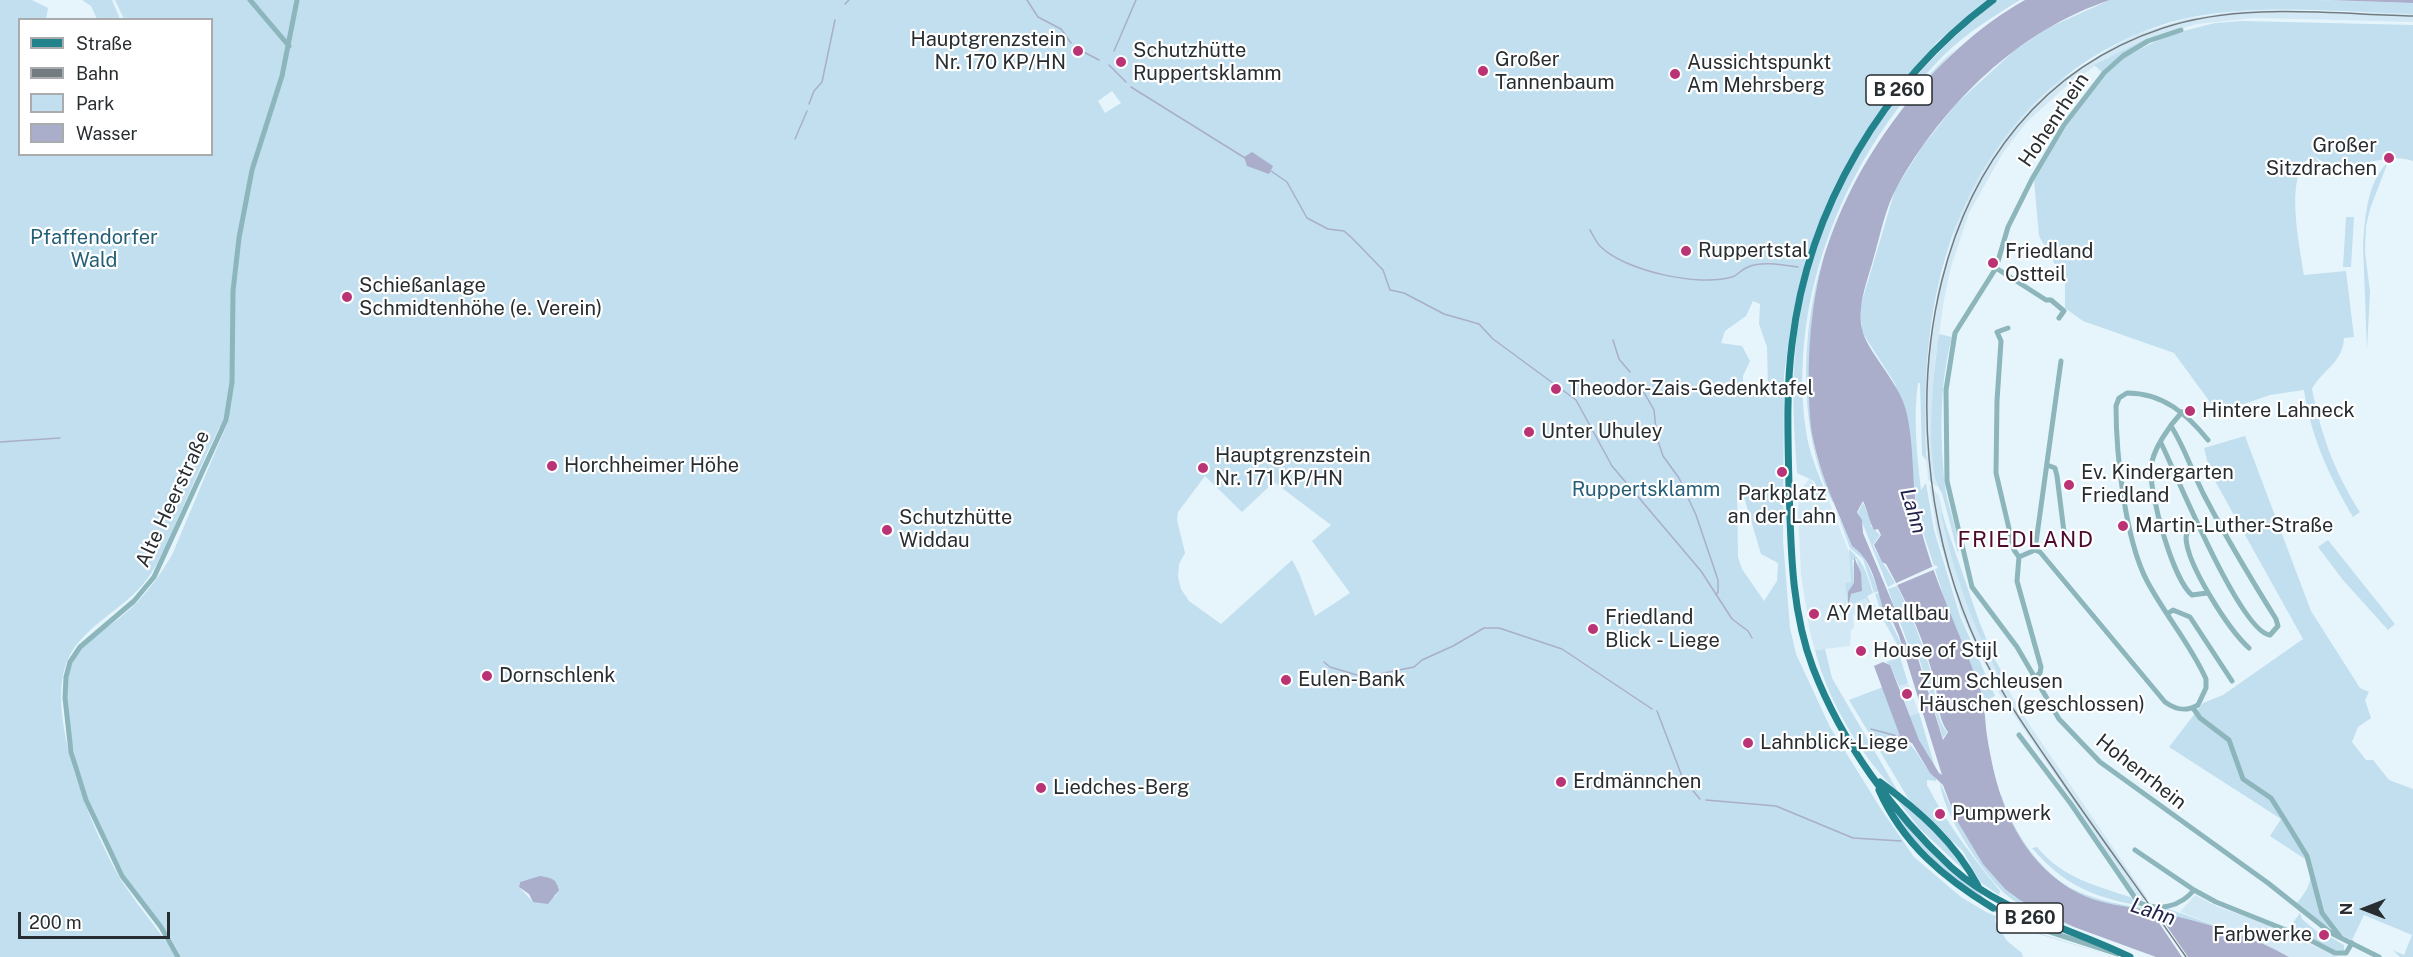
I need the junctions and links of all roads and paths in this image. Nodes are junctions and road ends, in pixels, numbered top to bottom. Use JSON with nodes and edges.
{"nodes":[{"id":1,"x":250,"y":0,"type":"edge"},
{"id":2,"x":297,"y":0,"type":"edge"},
{"id":3,"x":1993,"y":0,"type":"edge"},
{"id":4,"x":2181,"y":30,"type":"dead end"},
{"id":5,"x":289,"y":46,"type":"junction"},
{"id":6,"x":1996,"y":268,"type":"junction"},
{"id":7,"x":2059,"y":318,"type":"dead end"},
{"id":8,"x":2008,"y":328,"type":"dead end"},
{"id":9,"x":2061,"y":361,"type":"dead end"},
{"id":10,"x":2182,"y":412,"type":"junction"},
{"id":11,"x":2170,"y":426,"type":"junction"},
{"id":12,"x":2208,"y":440,"type":"dead end"},
{"id":13,"x":2161,"y":443,"type":"junction"},
{"id":14,"x":2047,"y":465,"type":"junction"},
{"id":15,"x":2196,"y":523,"type":"junction"},
{"id":16,"x":2065,"y":540,"type":"dead end"},
{"id":17,"x":2035,"y":550,"type":"junction"},
{"id":18,"x":2019,"y":557,"type":"junction"},
{"id":19,"x":2207,"y":593,"type":"junction"},
{"id":20,"x":2167,"y":615,"type":"junction"},
{"id":21,"x":2248,"y":648,"type":"dead end"},
{"id":22,"x":2035,"y":677,"type":"junction"},
{"id":23,"x":2232,"y":681,"type":"dead end"},
{"id":24,"x":2193,"y":708,"type":"junction"},
{"id":25,"x":2019,"y":735,"type":"dead end"},
{"id":26,"x":1873,"y":776,"type":"junction"},
{"id":27,"x":2135,"y":850,"type":"dead end"},
{"id":28,"x":2194,"y":890,"type":"junction"},
{"id":29,"x":1993,"y":908,"type":"junction"},
{"id":30,"x":2341,"y":938,"type":"junction"},
{"id":31,"x":2352,"y":944,"type":"junction"},
{"id":32,"x":178,"y":957,"type":"edge"},
{"id":33,"x":2126,"y":957,"type":"edge"},
{"id":34,"x":2130,"y":957,"type":"edge"},
{"id":35,"x":2379,"y":957,"type":"edge"}],
"edges":[{"from":1,"to":5,"type":"street"},
{"from":2,"to":5,"type":"street","name":"Alte Heerstraße"},
{"from":3,"to":26,"type":"main road","number":"B 260"},
{"from":4,"to":6,"type":"street","name":"Hohenrhein"},
{"from":5,"to":32,"type":"street","name":"Alte Heerstraße"},
{"from":6,"to":7,"type":"street"},
{"from":6,"to":22,"type":"street","name":"Hohenrhein"},
{"from":8,"to":18,"type":"street"},
{"from":9,"to":14,"type":"street"},
{"from":10,"to":11,"type":"street"},
{"from":10,"to":12,"type":"street"},
{"from":10,"to":20,"type":"street"},
{"from":11,"to":13,"type":"street"},
{"from":11,"to":15,"type":"street"},
{"from":13,"to":15,"type":"street"},
{"from":13,"to":19,"type":"street"},
{"from":14,"to":16,"type":"street"},
{"from":14,"to":17,"type":"street"},
{"from":15,"to":19,"type":"street"},
{"from":17,"to":18,"type":"street"},
{"from":17,"to":24,"type":"street"},
{"from":18,"to":22,"type":"street"},
{"from":19,"to":21,"type":"street"},
{"from":20,"to":23,"type":"street"},
{"from":20,"to":24,"type":"street"},
{"from":22,"to":30,"type":"street","name":"Hohenrhein"},
{"from":24,"to":30,"type":"street"},
{"from":25,"to":28,"type":"street"},
{"from":26,"to":29,"type":"main road","number":"B 260"},
{"from":26,"to":29,"type":"main road","number":"B 260"},
{"from":26,"to":34,"type":"main road","number":"B 260"},
{"from":27,"to":28,"type":"street"},
{"from":28,"to":31,"type":"street"},
{"from":29,"to":33,"type":"street"},
{"from":30,"to":31,"type":"street","name":"Hohenrhein"},
{"from":31,"to":35,"type":"street","name":"Hohenrhein"}]}
